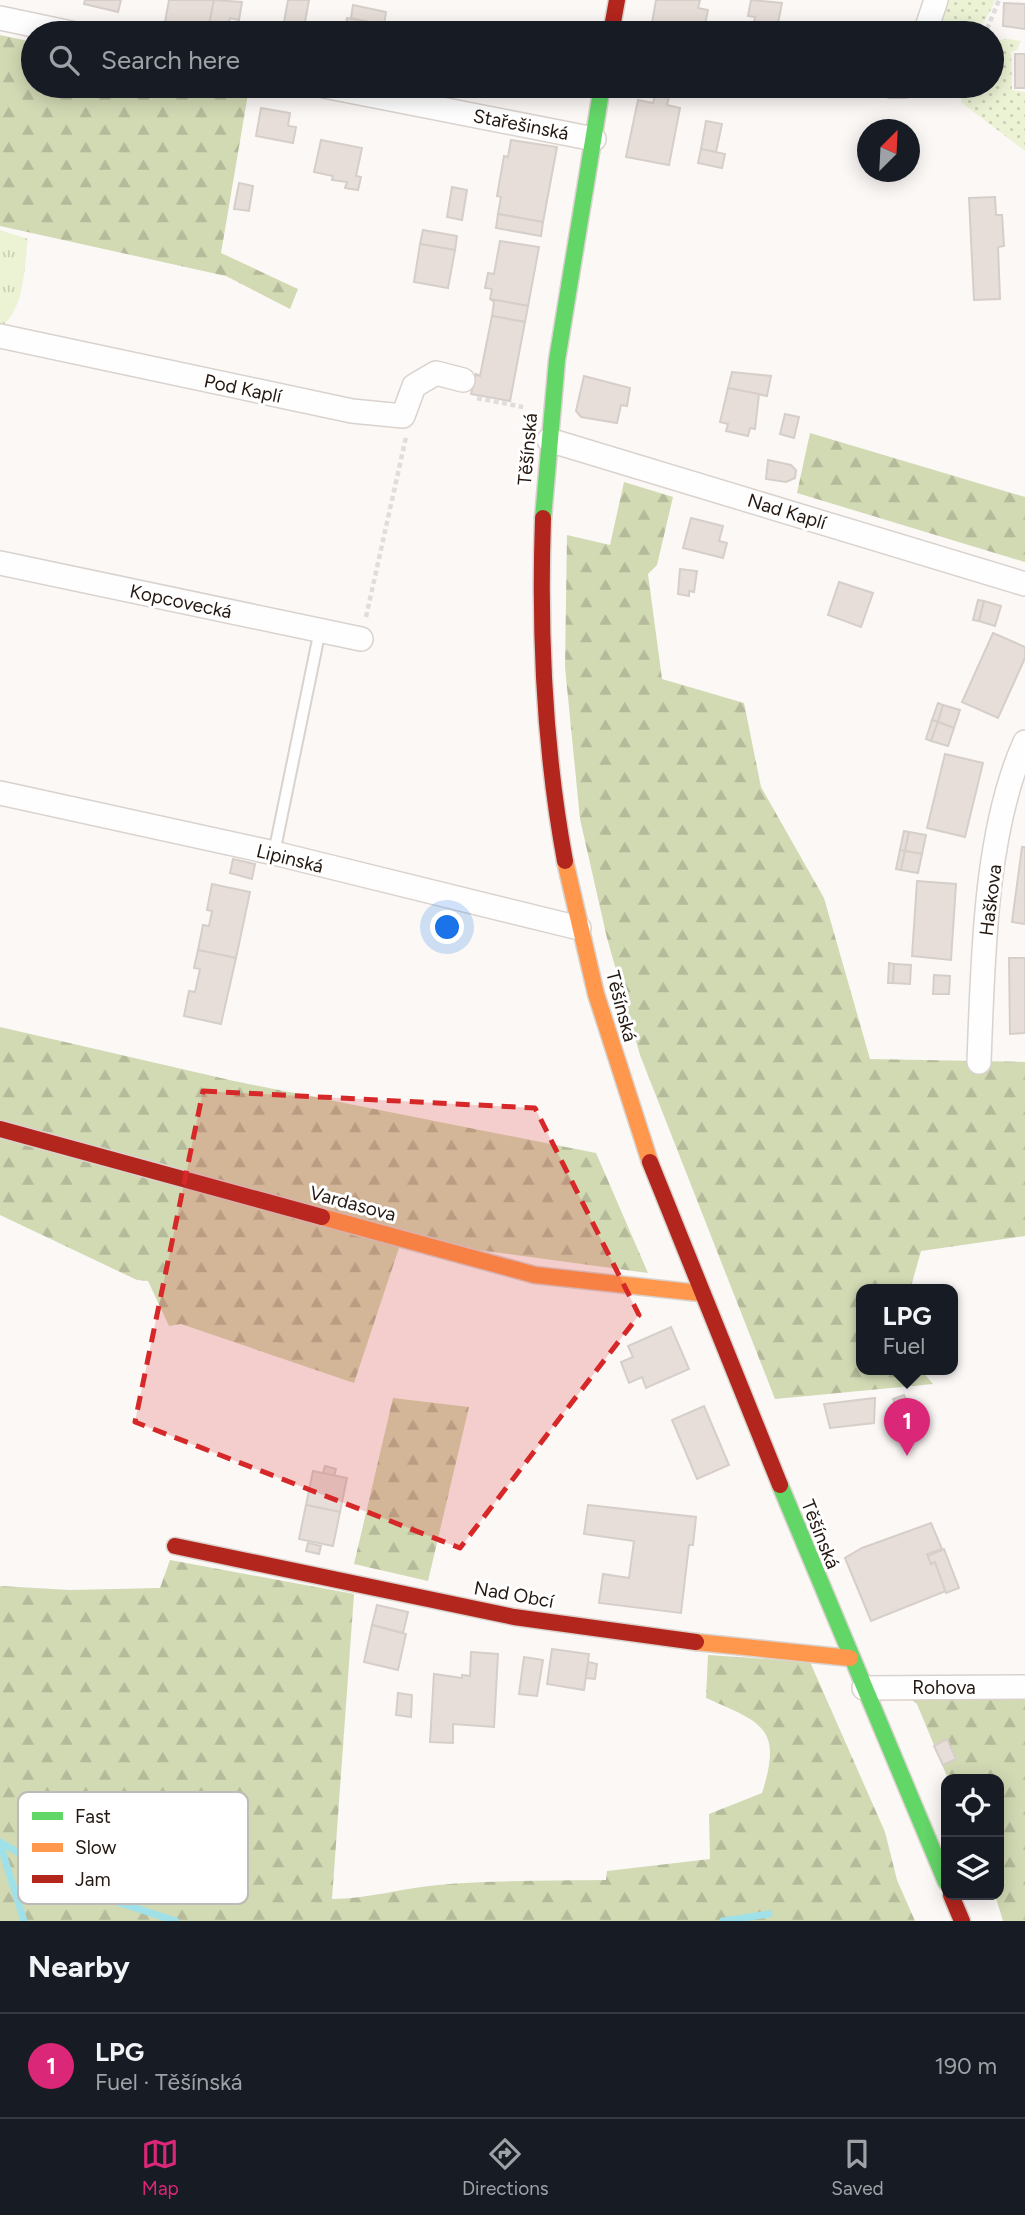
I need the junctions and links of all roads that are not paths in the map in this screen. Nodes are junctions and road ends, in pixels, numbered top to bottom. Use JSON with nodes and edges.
{"nodes":[{"id":1,"x":617,"y":0,"type":"edge"},
{"id":2,"x":936,"y":0,"type":"edge"},
{"id":3,"x":0,"y":18,"type":"edge"},
{"id":4,"x":613,"y":21,"type":"edge"},
{"id":5,"x":929,"y":21,"type":"edge"},
{"id":6,"x":21,"y":22,"type":"edge"},
{"id":7,"x":384,"y":98,"type":"edge"},
{"id":8,"x":600,"y":98,"type":"edge"},
{"id":9,"x":594,"y":139,"type":"junction"},
{"id":10,"x":0,"y":337,"type":"edge"},
{"id":11,"x":463,"y":380,"type":"dead end"},
{"id":12,"x":549,"y":440,"type":"junction"},
{"id":13,"x":0,"y":563,"type":"edge"},
{"id":14,"x":1025,"y":584,"type":"edge"},
{"id":15,"x":320,"y":630,"type":"junction"},
{"id":16,"x":361,"y":639,"type":"road end"},
{"id":17,"x":1025,"y":742,"type":"edge"},
{"id":18,"x":0,"y":793,"type":"edge"},
{"id":19,"x":1015,"y":806,"type":"edge"},
{"id":20,"x":274,"y":853,"type":"junction"},
{"id":21,"x":579,"y":928,"type":"junction"},
{"id":22,"x":979,"y":1062,"type":"dead end"},
{"id":23,"x":0,"y":1129,"type":"edge"},
{"id":24,"x":699,"y":1293,"type":"junction"},
{"id":25,"x":175,"y":1546,"type":"dead end"},
{"id":26,"x":850,"y":1658,"type":"junction"},
{"id":27,"x":1025,"y":1687,"type":"edge"},
{"id":28,"x":864,"y":1688,"type":"junction"},
{"id":29,"x":941,"y":1870,"type":"edge"},
{"id":30,"x":953,"y":1900,"type":"edge"},
{"id":31,"x":962,"y":1921,"type":"edge"}],
"edges":[{"from":1,"to":4,"type":"main road"},
{"from":2,"to":5,"type":"street"},
{"from":3,"to":6,"type":"street"},
{"from":7,"to":9,"type":"street","name":"Stařešinská"},
{"from":8,"to":9,"type":"main road","name":"Těšínská"},
{"from":9,"to":12,"type":"main road","name":"Těšínská"},
{"from":10,"to":11,"type":"street","name":"Pod Kaplí"},
{"from":12,"to":14,"type":"street","name":"Nad Kaplí"},
{"from":12,"to":21,"type":"main road","name":"Těšínská"},
{"from":13,"to":15,"type":"street","name":"Kopcovecká"},
{"from":15,"to":16,"type":"street","name":"Kopcovecká"},
{"from":15,"to":20,"type":"lane"},
{"from":17,"to":19,"type":"street","name":"Haškova"},
{"from":18,"to":20,"type":"street","name":"Lipinská"},
{"from":19,"to":22,"type":"street","name":"Haškova"},
{"from":20,"to":21,"type":"street","name":"Lipinská"},
{"from":21,"to":24,"type":"main road","name":"Těšínská"},
{"from":23,"to":24,"type":"main road","name":"Vardasova"},
{"from":24,"to":26,"type":"main road","name":"Těšínská"},
{"from":25,"to":26,"type":"main road","name":"Nad Obcí"},
{"from":26,"to":28,"type":"main road","name":"Těšínská"},
{"from":27,"to":28,"type":"street","name":"Rohova"},
{"from":28,"to":29,"type":"main road","name":"Těšínská"},
{"from":30,"to":31,"type":"main road"}]}
